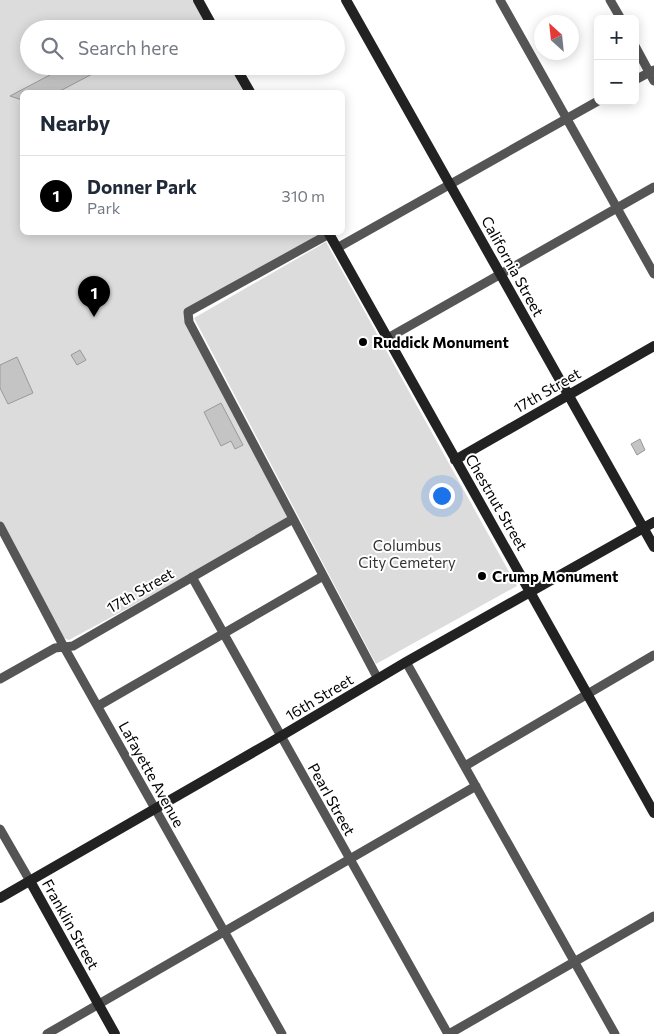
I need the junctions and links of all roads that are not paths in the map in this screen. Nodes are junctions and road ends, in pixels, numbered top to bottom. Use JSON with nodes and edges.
{"nodes":[{"id":1,"x":198,"y":0,"type":"edge"},
{"id":2,"x":346,"y":0,"type":"edge"},
{"id":3,"x":500,"y":0,"type":"edge"},
{"id":4,"x":610,"y":0,"type":"edge"},
{"id":5,"x":619,"y":15,"type":"edge"},
{"id":6,"x":209,"y":20,"type":"edge"},
{"id":7,"x":639,"y":52,"type":"edge"},
{"id":8,"x":652,"y":71,"type":"edge"},
{"id":9,"x":240,"y":75,"type":"edge"},
{"id":10,"x":639,"y":78,"type":"edge"},
{"id":11,"x":654,"y":81,"type":"edge"},
{"id":12,"x":249,"y":90,"type":"edge"},
{"id":13,"x":594,"y":103,"type":"edge"},
{"id":14,"x":567,"y":119,"type":"junction"},
{"id":15,"x":450,"y":185,"type":"junction"},
{"id":16,"x":654,"y":187,"type":"edge"},
{"id":17,"x":617,"y":208,"type":"junction"},
{"id":18,"x":324,"y":235,"type":"edge"},
{"id":19,"x":329,"y":235,"type":"edge"},
{"id":20,"x":337,"y":248,"type":"junction"},
{"id":21,"x":500,"y":274,"type":"junction"},
{"id":22,"x":654,"y":274,"type":"edge"},
{"id":23,"x":388,"y":338,"type":"junction"},
{"id":24,"x":654,"y":346,"type":"edge"},
{"id":25,"x":569,"y":395,"type":"junction"},
{"id":26,"x":455,"y":460,"type":"junction"},
{"id":27,"x":293,"y":519,"type":"junction"},
{"id":28,"x":654,"y":522,"type":"edge"},
{"id":29,"x":0,"y":526,"type":"edge"},
{"id":30,"x":644,"y":528,"type":"junction"},
{"id":31,"x":654,"y":547,"type":"edge"},
{"id":32,"x":323,"y":576,"type":"junction"},
{"id":33,"x":192,"y":577,"type":"junction"},
{"id":34,"x":530,"y":592,"type":"junction"},
{"id":35,"x":224,"y":633,"type":"junction"},
{"id":36,"x":64,"y":647,"type":"junction"},
{"id":37,"x":654,"y":655,"type":"edge"},
{"id":38,"x":406,"y":662,"type":"junction"},
{"id":39,"x":0,"y":679,"type":"edge"},
{"id":40,"x":378,"y":679,"type":"junction"},
{"id":41,"x":588,"y":694,"type":"junction"},
{"id":42,"x":98,"y":706,"type":"junction"},
{"id":43,"x":282,"y":736,"type":"junction"},
{"id":44,"x":465,"y":766,"type":"junction"},
{"id":45,"x":476,"y":786,"type":"junction"},
{"id":46,"x":156,"y":809,"type":"junction"},
{"id":47,"x":654,"y":813,"type":"edge"},
{"id":48,"x":0,"y":829,"type":"edge"},
{"id":49,"x":350,"y":859,"type":"junction"},
{"id":50,"x":30,"y":881,"type":"junction"},
{"id":51,"x":0,"y":898,"type":"edge"},
{"id":52,"x":654,"y":916,"type":"edge"},
{"id":53,"x":224,"y":930,"type":"junction"},
{"id":54,"x":575,"y":962,"type":"junction"},
{"id":55,"x":98,"y":1004,"type":"junction"},
{"id":56,"x":47,"y":1034,"type":"edge"},
{"id":57,"x":115,"y":1034,"type":"edge"},
{"id":58,"x":282,"y":1034,"type":"edge"},
{"id":59,"x":449,"y":1034,"type":"edge"},
{"id":60,"x":615,"y":1034,"type":"edge"}],
"edges":[{"from":1,"to":6,"type":"street"},
{"from":2,"to":15,"type":"street","name":"California Street"},
{"from":3,"to":14,"type":"street"},
{"from":4,"to":5,"type":"street"},
{"from":7,"to":8,"type":"street"},
{"from":8,"to":10,"type":"street"},
{"from":8,"to":11,"type":"street"},
{"from":9,"to":12,"type":"street"},
{"from":13,"to":14,"type":"street"},
{"from":14,"to":15,"type":"street"},
{"from":14,"to":17,"type":"street"},
{"from":15,"to":20,"type":"street"},
{"from":15,"to":21,"type":"street","name":"California Street"},
{"from":16,"to":17,"type":"street"},
{"from":17,"to":21,"type":"street"},
{"from":17,"to":22,"type":"street"},
{"from":18,"to":27,"type":"street"},
{"from":19,"to":20,"type":"street","name":"Chestnut Street"},
{"from":20,"to":23,"type":"street","name":"Chestnut Street"},
{"from":21,"to":23,"type":"street"},
{"from":21,"to":25,"type":"street","name":"California Street"},
{"from":23,"to":26,"type":"street","name":"Chestnut Street"},
{"from":24,"to":25,"type":"street","name":"17th Street"},
{"from":25,"to":26,"type":"street","name":"17th Street"},
{"from":25,"to":30,"type":"street","name":"California Street"},
{"from":26,"to":34,"type":"street","name":"Chestnut Street"},
{"from":27,"to":32,"type":"street"},
{"from":27,"to":33,"type":"street","name":"17th Street"},
{"from":28,"to":30,"type":"street","name":"16th Street"},
{"from":29,"to":36,"type":"street","name":"Lafayette Avenue"},
{"from":30,"to":31,"type":"street","name":"California Street"},
{"from":30,"to":34,"type":"street","name":"16th Street"},
{"from":32,"to":35,"type":"street"},
{"from":32,"to":40,"type":"street"},
{"from":33,"to":35,"type":"street","name":"Pearl Street"},
{"from":33,"to":36,"type":"street","name":"17th Street"},
{"from":34,"to":38,"type":"street","name":"16th Street"},
{"from":34,"to":41,"type":"street","name":"Chestnut Street"},
{"from":35,"to":42,"type":"street"},
{"from":35,"to":43,"type":"street","name":"Pearl Street"},
{"from":36,"to":39,"type":"street","name":"17th Street"},
{"from":36,"to":42,"type":"street","name":"Lafayette Avenue"},
{"from":37,"to":41,"type":"street"},
{"from":38,"to":40,"type":"street","name":"16th Street"},
{"from":38,"to":44,"type":"street"},
{"from":40,"to":43,"type":"street","name":"16th Street"},
{"from":41,"to":44,"type":"street"},
{"from":41,"to":47,"type":"street","name":"Chestnut Street"},
{"from":42,"to":46,"type":"street","name":"Lafayette Avenue"},
{"from":43,"to":46,"type":"street","name":"16th Street"},
{"from":43,"to":49,"type":"street","name":"Pearl Street"},
{"from":44,"to":45,"type":"street"},
{"from":45,"to":49,"type":"street"},
{"from":45,"to":54,"type":"street"},
{"from":46,"to":50,"type":"street","name":"16th Street"},
{"from":46,"to":53,"type":"street","name":"Lafayette Avenue"},
{"from":48,"to":50,"type":"street","name":"Franklin Street"},
{"from":49,"to":53,"type":"street"},
{"from":49,"to":59,"type":"street","name":"Pearl Street"},
{"from":50,"to":51,"type":"street","name":"16th Street"},
{"from":50,"to":55,"type":"street","name":"Franklin Street"},
{"from":52,"to":54,"type":"street"},
{"from":53,"to":55,"type":"street"},
{"from":53,"to":58,"type":"street","name":"Lafayette Avenue"},
{"from":54,"to":59,"type":"street"},
{"from":54,"to":60,"type":"street"},
{"from":55,"to":56,"type":"street"},
{"from":55,"to":57,"type":"street","name":"Franklin Street"}]}
